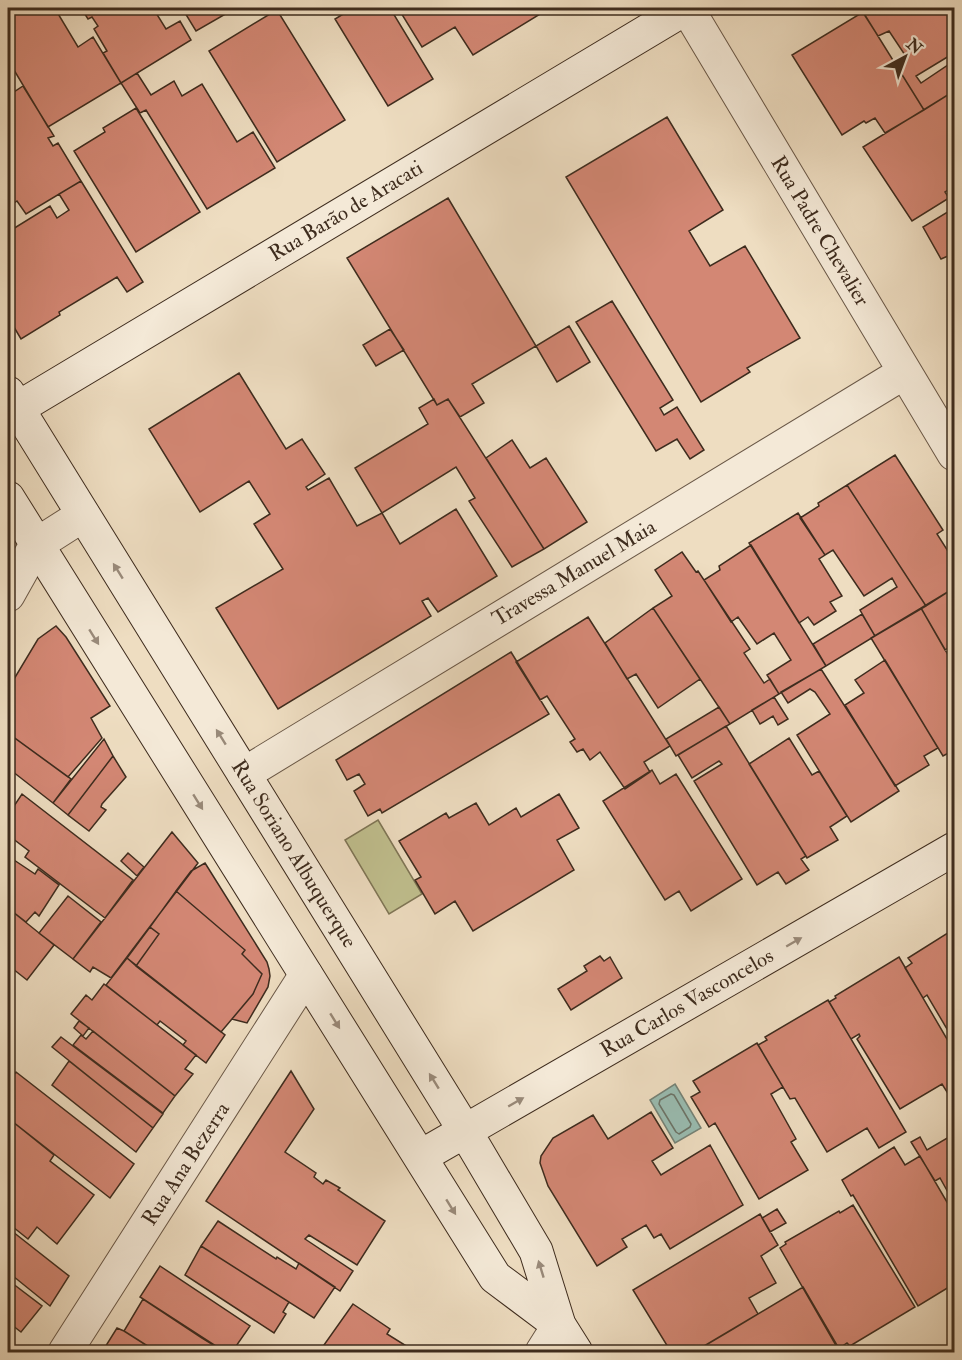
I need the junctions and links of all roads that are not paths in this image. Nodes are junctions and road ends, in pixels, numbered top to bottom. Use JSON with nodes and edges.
{"nodes":[{"id":1,"x":686,"y":8,"type":"edge"},
{"id":2,"x":905,"y":372,"type":"junction"},
{"id":3,"x":11,"y":405,"type":"edge"},
{"id":4,"x":954,"y":454,"type":"edge"},
{"id":5,"x":8,"y":498,"type":"edge"},
{"id":6,"x":83,"y":515,"type":"junction"},
{"id":7,"x":36,"y":545,"type":"junction"},
{"id":8,"x":8,"y":596,"type":"edge"},
{"id":9,"x":244,"y":774,"type":"junction"},
{"id":10,"x":954,"y":849,"type":"edge"},
{"id":11,"x":306,"y":975,"type":"junction"},
{"id":12,"x":465,"y":1131,"type":"junction"},
{"id":13,"x":420,"y":1157,"type":"junction"},
{"id":14,"x":559,"y":1325,"type":"junction"},
{"id":15,"x":65,"y":1353,"type":"edge"},
{"id":16,"x":542,"y":1353,"type":"edge"},
{"id":17,"x":576,"y":1353,"type":"edge"}],
"edges":[{"from":1,"to":2,"type":"main road","name":"Rua Padre Chevalier"},
{"from":1,"to":3,"type":"main road","name":"Rua Barão de Aracati"},
{"from":2,"to":4,"type":"main road","name":"Rua Padre Chevalier"},
{"from":2,"to":9,"type":"main road","name":"Travessa Manuel Maia"},
{"from":3,"to":6,"type":"main road","name":"Rua Soriano Albuquerque"},
{"from":5,"to":7,"type":"main road","name":"Rua Soriano Albuquerque"},
{"from":6,"to":7,"type":"main road"},
{"from":9,"to":6,"type":"main road","name":"Rua Soriano Albuquerque","one_way":true},
{"from":7,"to":8,"type":"main road"},
{"from":7,"to":11,"type":"main road","name":"Rua Soriano Albuquerque","one_way":true},
{"from":12,"to":9,"type":"main road","name":"Rua Soriano Albuquerque","one_way":true},
{"from":12,"to":10,"type":"main road","name":"Rua Carlos Vasconcelos","one_way":true},
{"from":11,"to":13,"type":"main road","name":"Rua Soriano Albuquerque","one_way":true},
{"from":11,"to":15,"type":"main road","name":"Rua Ana Bezerra"},
{"from":12,"to":13,"type":"main road","name":"Rua Carlos Vasconcelos"},
{"from":14,"to":12,"type":"main road","name":"Rua Soriano Albuquerque","one_way":true},
{"from":13,"to":14,"type":"main road","name":"Rua Soriano Albuquerque","one_way":true},
{"from":14,"to":16,"type":"main road"},
{"from":14,"to":17,"type":"main road","name":"Rua Soriano Albuquerque"}]}
